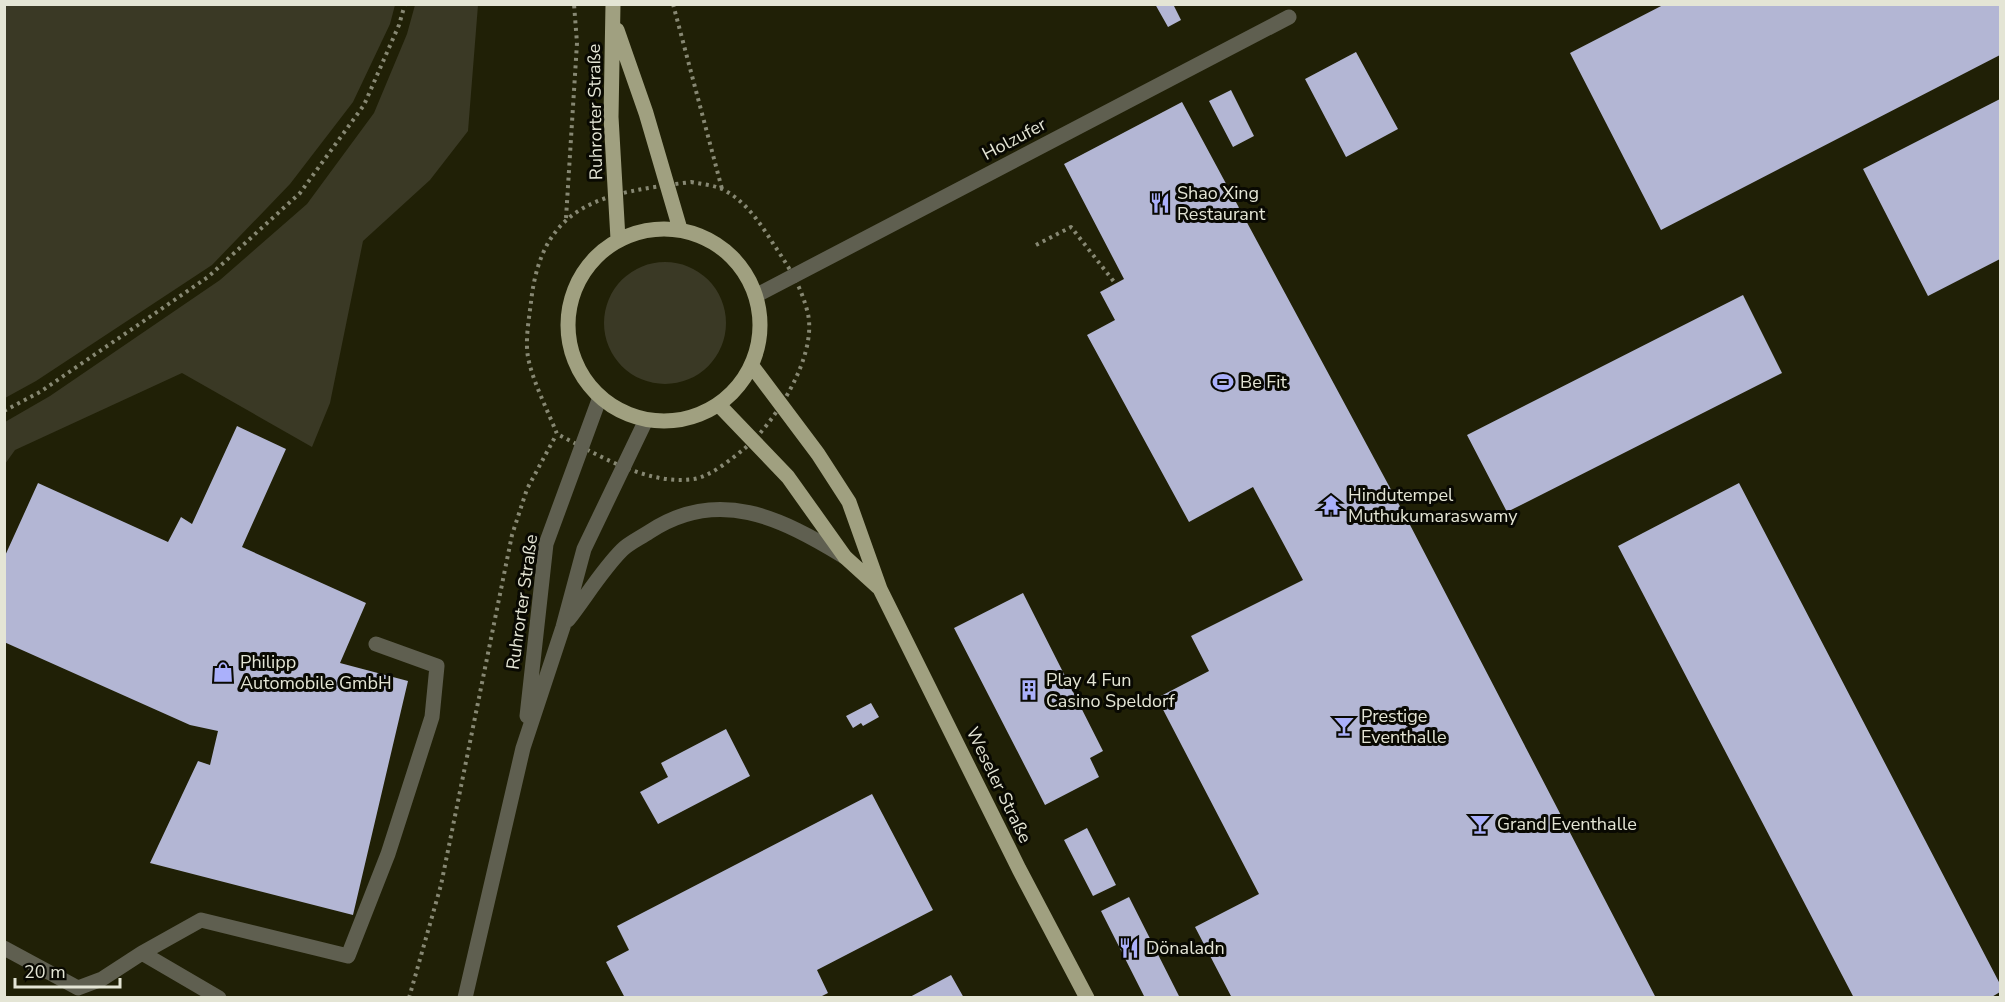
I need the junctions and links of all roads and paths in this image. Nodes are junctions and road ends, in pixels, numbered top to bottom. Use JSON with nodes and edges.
{"nodes":[{"id":1,"x":405,"y":4,"type":"edge"},
{"id":2,"x":574,"y":4,"type":"edge"},
{"id":3,"x":614,"y":4,"type":"edge"},
{"id":4,"x":673,"y":4,"type":"edge"},
{"id":5,"x":1289,"y":17,"type":"dead end"},
{"id":6,"x":614,"y":21,"type":"junction"},
{"id":7,"x":667,"y":185,"type":"junction"},
{"id":8,"x":722,"y":189,"type":"junction"},
{"id":9,"x":616,"y":193,"type":"junction"},
{"id":10,"x":566,"y":218,"type":"junction"},
{"id":11,"x":680,"y":229,"type":"junction"},
{"id":12,"x":618,"y":239,"type":"junction"},
{"id":13,"x":1036,"y":245,"type":"dead end"},
{"id":14,"x":795,"y":277,"type":"junction"},
{"id":15,"x":1115,"y":284,"type":"dead end"},
{"id":16,"x":757,"y":294,"type":"junction"},
{"id":17,"x":752,"y":366,"type":"junction"},
{"id":18,"x":600,"y":397,"type":"junction"},
{"id":19,"x":719,"y":405,"type":"junction"},
{"id":20,"x":781,"y":408,"type":"junction"},
{"id":21,"x":4,"y":411,"type":"edge"},
{"id":22,"x":646,"y":420,"type":"junction"},
{"id":23,"x":557,"y":434,"type":"junction"},
{"id":24,"x":755,"y":440,"type":"junction"},
{"id":25,"x":582,"y":447,"type":"junction"},
{"id":26,"x":624,"y":466,"type":"junction"},
{"id":27,"x":845,"y":556,"type":"junction"},
{"id":28,"x":880,"y":589,"type":"junction"},
{"id":29,"x":563,"y":627,"type":"junction"},
{"id":30,"x":376,"y":644,"type":"dead end"},
{"id":31,"x":523,"y":748,"type":"junction"},
{"id":32,"x":4,"y":948,"type":"edge"},
{"id":33,"x":142,"y":953,"type":"junction"},
{"id":34,"x":75,"y":993,"type":"edge"},
{"id":35,"x":219,"y":998,"type":"edge"},
{"id":36,"x":409,"y":998,"type":"edge"},
{"id":37,"x":465,"y":998,"type":"edge"},
{"id":38,"x":1087,"y":998,"type":"edge"}],
"edges":[{"from":1,"to":21,"type":"path"},
{"from":2,"to":10,"type":"path"},
{"from":3,"to":6,"type":"main road","name":"Ruhrorter Straße"},
{"from":4,"to":8,"type":"path"},
{"from":5,"to":14,"type":"street","name":"Holzufer"},
{"from":6,"to":7,"type":"main road","name":"Ruhrorter Straße"},
{"from":6,"to":9,"type":"main road","name":"Ruhrorter Straße"},
{"from":7,"to":8,"type":"path"},
{"from":7,"to":9,"type":"path"},
{"from":7,"to":11,"type":"main road","name":"Ruhrorter Straße"},
{"from":8,"to":14,"type":"path"},
{"from":9,"to":10,"type":"path"},
{"from":9,"to":12,"type":"main road","name":"Ruhrorter Straße"},
{"from":10,"to":23,"type":"path"},
{"from":11,"to":12,"type":"main road"},
{"from":11,"to":16,"type":"main road"},
{"from":12,"to":18,"type":"main road"},
{"from":13,"to":15,"type":"path"},
{"from":14,"to":16,"type":"street","name":"Holzufer"},
{"from":14,"to":20,"type":"path"},
{"from":16,"to":17,"type":"main road"},
{"from":17,"to":19,"type":"main road"},
{"from":17,"to":20,"type":"main road","name":"Weseler Straße"},
{"from":18,"to":22,"type":"main road"},
{"from":18,"to":25,"type":"street","name":"Ruhrorter Straße"},
{"from":19,"to":22,"type":"main road"},
{"from":19,"to":24,"type":"main road","name":"Weseler Straße"},
{"from":20,"to":24,"type":"path"},
{"from":20,"to":28,"type":"main road","name":"Weseler Straße"},
{"from":22,"to":26,"type":"street","name":"Ruhrorter Straße"},
{"from":23,"to":25,"type":"path"},
{"from":23,"to":36,"type":"path"},
{"from":24,"to":26,"type":"path"},
{"from":24,"to":27,"type":"main road","name":"Weseler Straße"},
{"from":25,"to":26,"type":"path"},
{"from":25,"to":31,"type":"street","name":"Ruhrorter Straße"},
{"from":26,"to":29,"type":"street","name":"Ruhrorter Straße"},
{"from":27,"to":28,"type":"main road","name":"Weseler Straße"},
{"from":27,"to":29,"type":"street","name":"Ruhrorter Straße"},
{"from":28,"to":38,"type":"main road","name":"Weseler Straße"},
{"from":29,"to":31,"type":"street","name":"Ruhrorter Straße"},
{"from":30,"to":33,"type":"street"},
{"from":31,"to":37,"type":"street","name":"Ruhrorter Straße"},
{"from":32,"to":34,"type":"street"},
{"from":33,"to":34,"type":"street"},
{"from":33,"to":35,"type":"street"}]}
